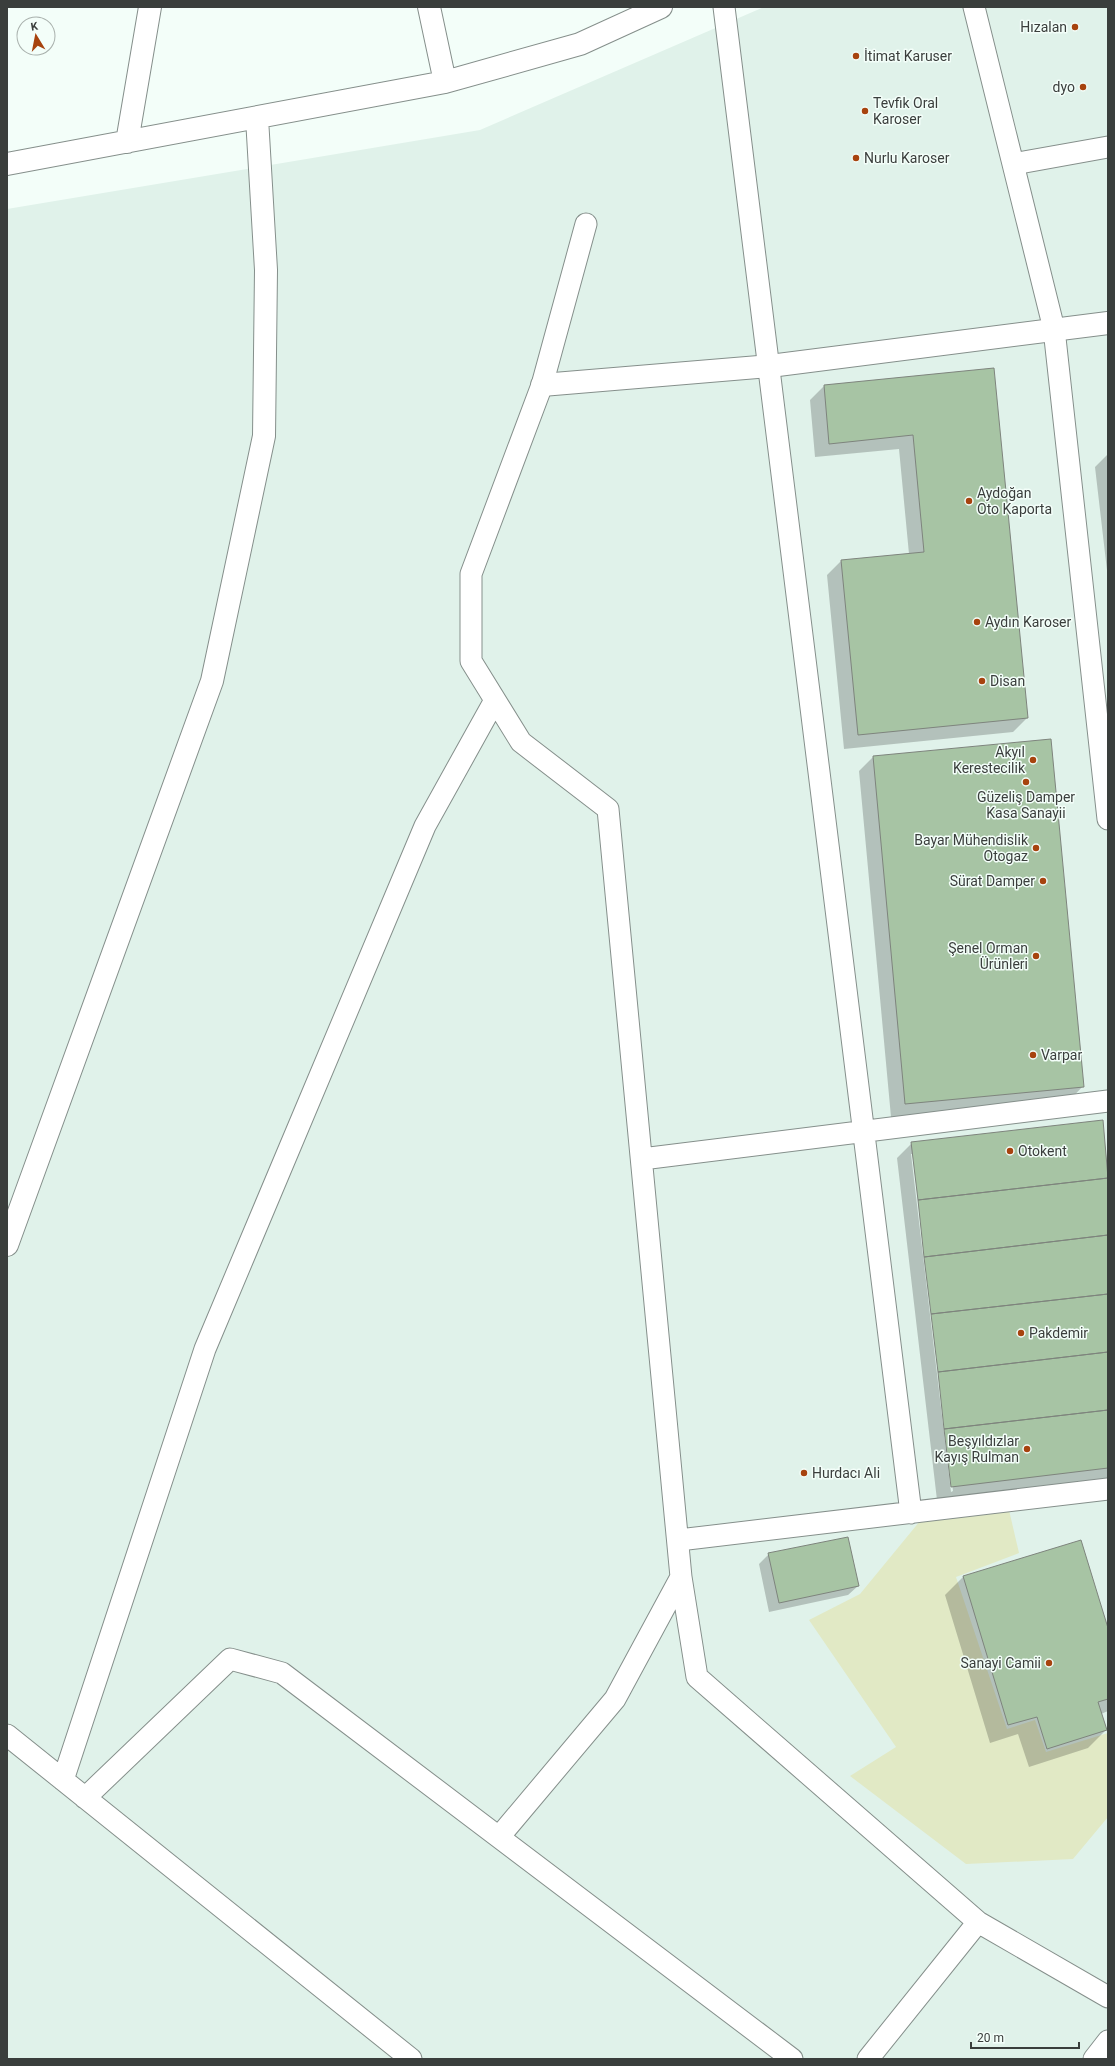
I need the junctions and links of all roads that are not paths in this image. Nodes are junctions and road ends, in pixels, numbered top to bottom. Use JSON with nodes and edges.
{"nodes":[{"id":1,"x":150,"y":7,"type":"edge"},
{"id":2,"x":429,"y":7,"type":"edge"},
{"id":3,"x":661,"y":7,"type":"edge"},
{"id":4,"x":724,"y":7,"type":"edge"},
{"id":5,"x":974,"y":7,"type":"edge"},
{"id":6,"x":445,"y":82,"type":"junction"},
{"id":7,"x":257,"y":118,"type":"junction"},
{"id":8,"x":127,"y":142,"type":"junction"},
{"id":9,"x":1108,"y":147,"type":"edge"},
{"id":10,"x":7,"y":164,"type":"edge"},
{"id":11,"x":1013,"y":164,"type":"junction"},
{"id":12,"x":586,"y":224,"type":"dead end"},
{"id":13,"x":1108,"y":323,"type":"edge"},
{"id":14,"x":1054,"y":329,"type":"junction"},
{"id":15,"x":770,"y":366,"type":"junction"},
{"id":16,"x":542,"y":385,"type":"junction"},
{"id":17,"x":495,"y":700,"type":"junction"},
{"id":18,"x":1108,"y":818,"type":"edge"},
{"id":19,"x":1108,"y":1101,"type":"edge"},
{"id":20,"x":864,"y":1132,"type":"junction"},
{"id":21,"x":642,"y":1159,"type":"junction"},
{"id":22,"x":7,"y":1245,"type":"edge"},
{"id":23,"x":1108,"y":1489,"type":"edge"},
{"id":24,"x":911,"y":1513,"type":"junction"},
{"id":25,"x":678,"y":1540,"type":"junction"},
{"id":26,"x":681,"y":1577,"type":"junction"},
{"id":27,"x":7,"y":1735,"type":"edge"},
{"id":28,"x":62,"y":1780,"type":"junction"},
{"id":29,"x":86,"y":1798,"type":"junction"},
{"id":30,"x":499,"y":1837,"type":"junction"},
{"id":31,"x":978,"y":1922,"type":"junction"},
{"id":32,"x":1108,"y":1997,"type":"edge"},
{"id":33,"x":1108,"y":2041,"type":"edge"},
{"id":34,"x":411,"y":2059,"type":"edge"},
{"id":35,"x":792,"y":2059,"type":"edge"},
{"id":36,"x":868,"y":2059,"type":"edge"},
{"id":37,"x":1094,"y":2059,"type":"edge"}],
"edges":[{"from":1,"to":8,"type":"street"},
{"from":2,"to":6,"type":"street"},
{"from":3,"to":6,"type":"street"},
{"from":4,"to":15,"type":"lane"},
{"from":5,"to":11,"type":"lane"},
{"from":6,"to":7,"type":"street"},
{"from":7,"to":8,"type":"street"},
{"from":7,"to":22,"type":"street"},
{"from":8,"to":10,"type":"street"},
{"from":9,"to":11,"type":"lane"},
{"from":11,"to":14,"type":"lane"},
{"from":12,"to":16,"type":"lane"},
{"from":13,"to":14,"type":"street"},
{"from":14,"to":15,"type":"street"},
{"from":14,"to":18,"type":"lane"},
{"from":15,"to":16,"type":"street"},
{"from":15,"to":20,"type":"lane"},
{"from":16,"to":17,"type":"lane"},
{"from":17,"to":21,"type":"lane"},
{"from":17,"to":28,"type":"lane"},
{"from":19,"to":20,"type":"lane"},
{"from":20,"to":21,"type":"lane"},
{"from":20,"to":24,"type":"lane"},
{"from":21,"to":25,"type":"lane"},
{"from":23,"to":24,"type":"lane"},
{"from":24,"to":25,"type":"lane"},
{"from":25,"to":26,"type":"lane"},
{"from":26,"to":30,"type":"lane"},
{"from":26,"to":31,"type":"lane"},
{"from":27,"to":28,"type":"lane"},
{"from":28,"to":29,"type":"lane"},
{"from":29,"to":30,"type":"lane"},
{"from":29,"to":34,"type":"lane"},
{"from":30,"to":35,"type":"lane"},
{"from":31,"to":32,"type":"lane"},
{"from":31,"to":36,"type":"lane"},
{"from":33,"to":37,"type":"lane"}]}
